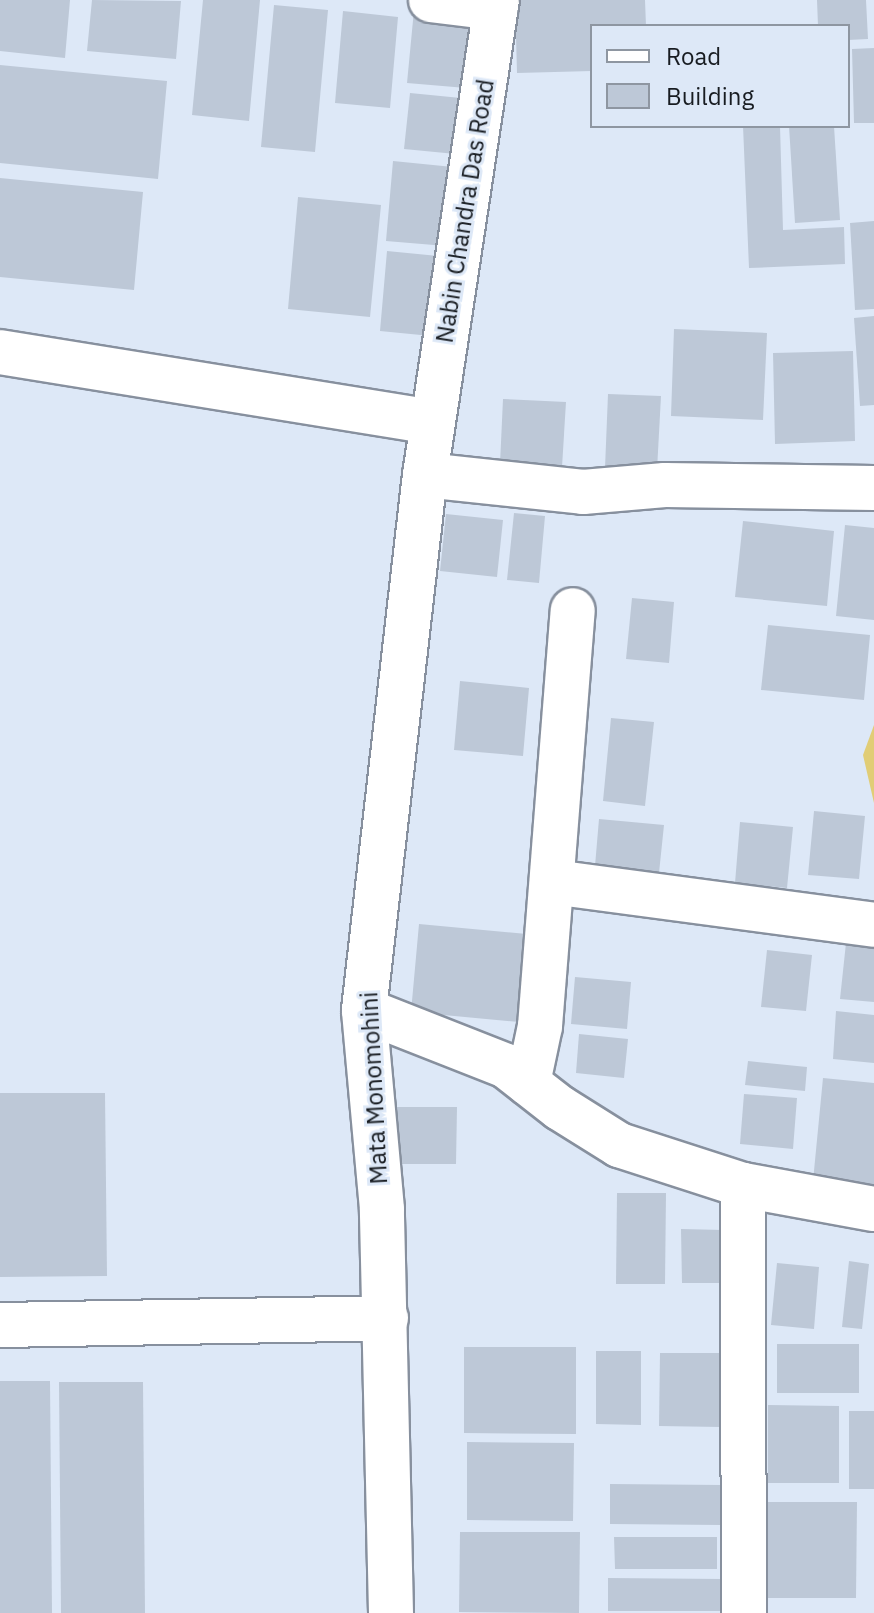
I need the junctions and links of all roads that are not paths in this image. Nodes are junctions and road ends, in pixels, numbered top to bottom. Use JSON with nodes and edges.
{"nodes":[{"id":1,"x":431,"y":0,"type":"edge"},
{"id":2,"x":496,"y":4,"type":"edge"},
{"id":3,"x":0,"y":352,"type":"edge"},
{"id":4,"x":432,"y":422,"type":"junction"},
{"id":5,"x":425,"y":475,"type":"junction"},
{"id":6,"x":874,"y":488,"type":"edge"},
{"id":7,"x":573,"y":610,"type":"dead end"},
{"id":8,"x":553,"y":882,"type":"junction"},
{"id":9,"x":874,"y":925,"type":"edge"},
{"id":10,"x":364,"y":1010,"type":"junction"},
{"id":11,"x":528,"y":1083,"type":"junction"},
{"id":12,"x":743,"y":1185,"type":"junction"},
{"id":13,"x":874,"y":1209,"type":"edge"},
{"id":14,"x":386,"y":1318,"type":"junction"},
{"id":15,"x":0,"y":1325,"type":"edge"},
{"id":16,"x":391,"y":1613,"type":"edge"},
{"id":17,"x":744,"y":1613,"type":"edge"}],
"edges":[{"from":1,"to":2,"type":"street"},
{"from":2,"to":4,"type":"street","name":"Nabin Chandra Das Road"},
{"from":3,"to":4,"type":"street"},
{"from":4,"to":5,"type":"street","name":"Mata Monomohini"},
{"from":5,"to":6,"type":"street"},
{"from":5,"to":10,"type":"street","name":"Mata Monomohini"},
{"from":7,"to":8,"type":"street"},
{"from":8,"to":9,"type":"street"},
{"from":8,"to":11,"type":"street"},
{"from":10,"to":11,"type":"street"},
{"from":10,"to":14,"type":"street","name":"Mata Monomohini"},
{"from":11,"to":12,"type":"street"},
{"from":12,"to":13,"type":"street"},
{"from":12,"to":17,"type":"street"},
{"from":14,"to":15,"type":"street"},
{"from":14,"to":16,"type":"street","name":"Mata Monomohini"}]}
